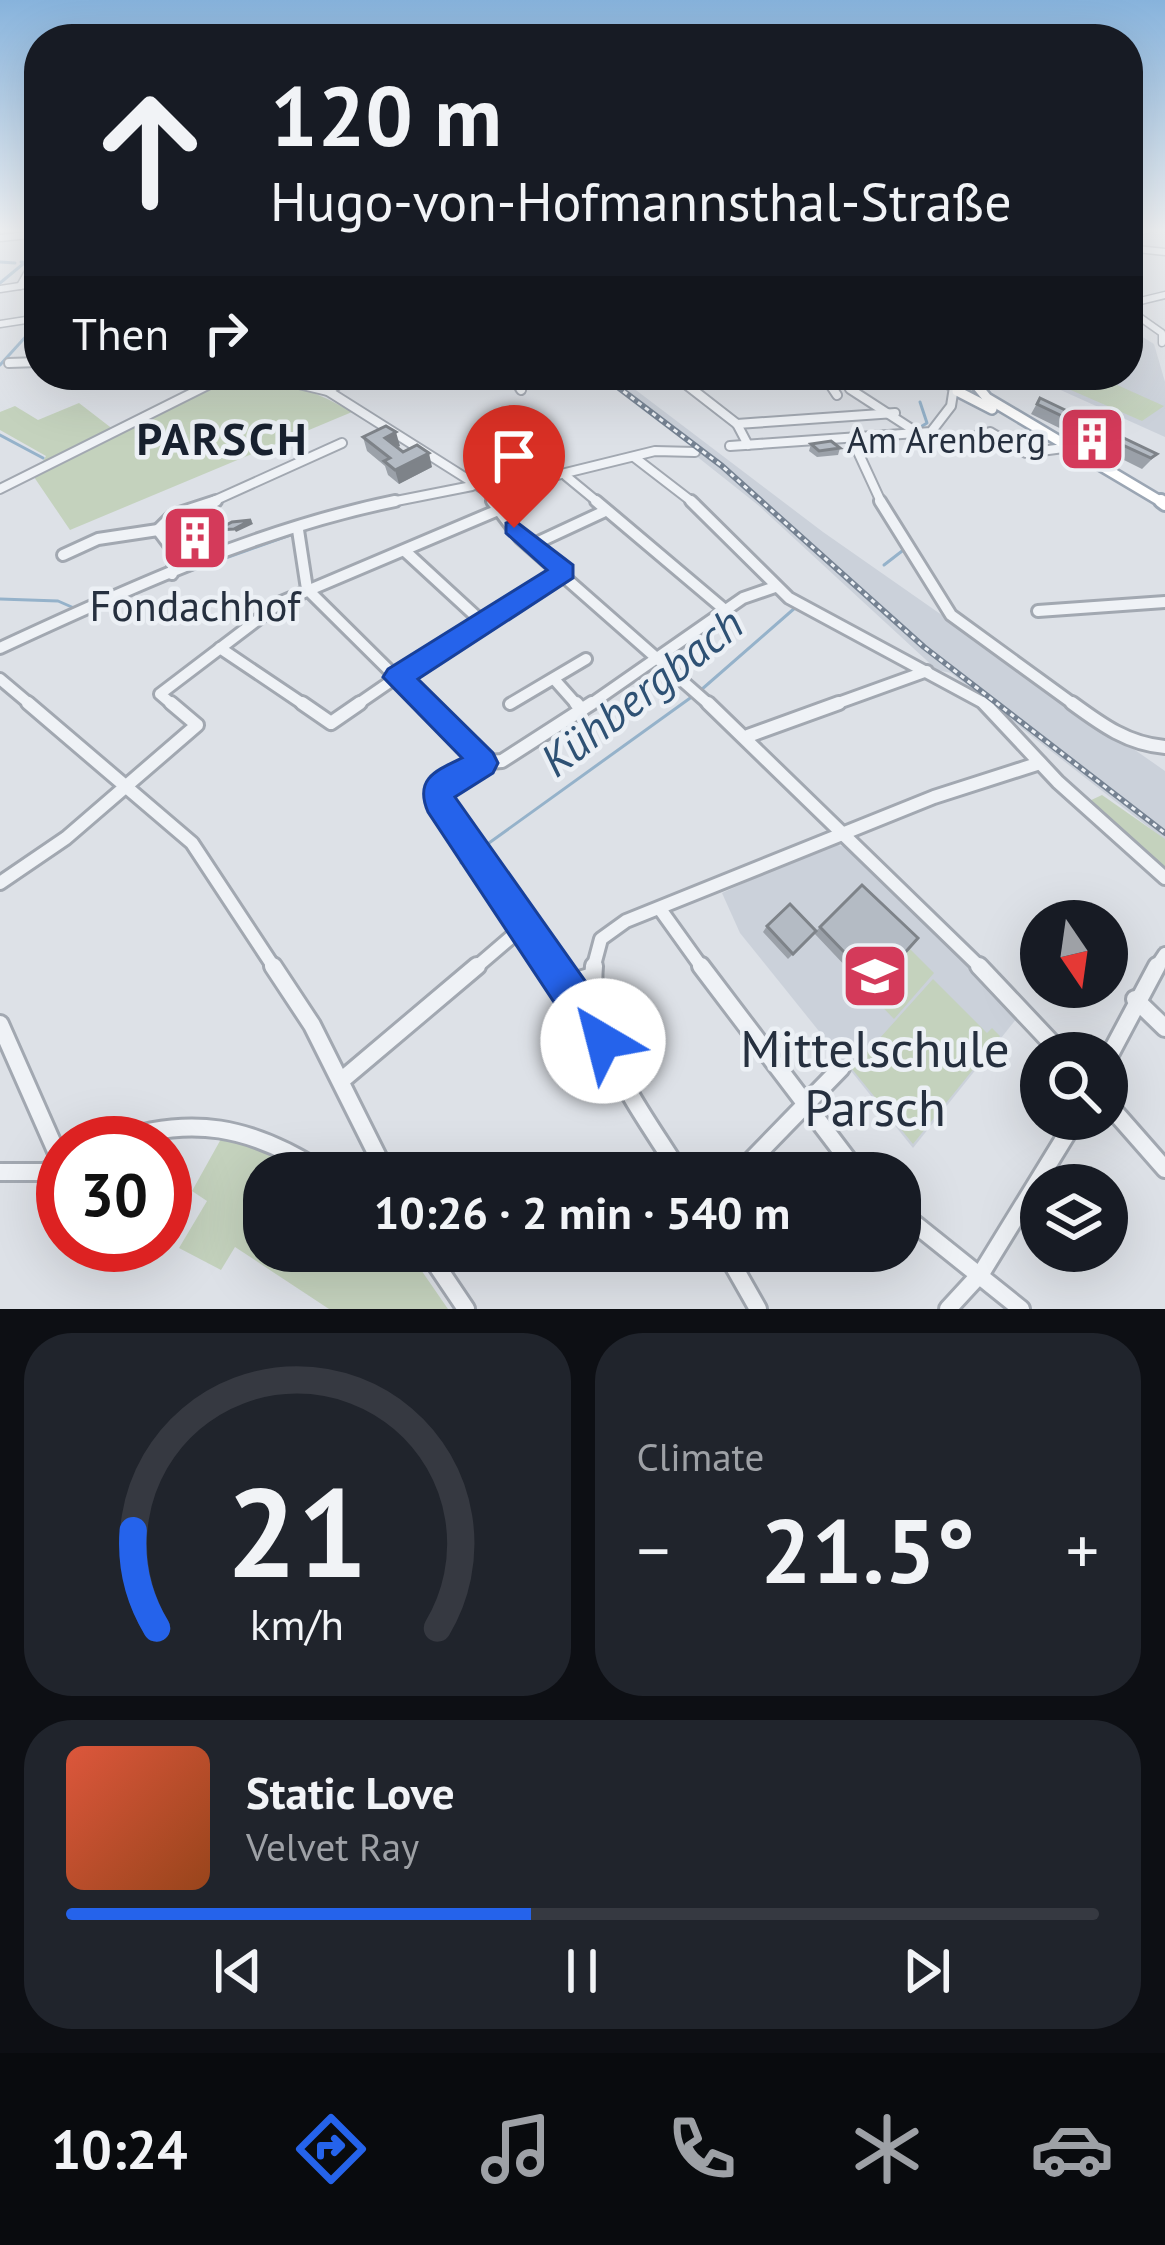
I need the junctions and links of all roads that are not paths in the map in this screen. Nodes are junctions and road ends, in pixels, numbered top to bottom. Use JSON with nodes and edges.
{"nodes":[{"id":1,"x":1143,"y":318,"type":"edge"},
{"id":2,"x":1162,"y":343,"type":"edge"},
{"id":3,"x":24,"y":362,"type":"edge"},
{"id":4,"x":9,"y":363,"type":"dead end"},
{"id":5,"x":202,"y":390,"type":"edge"},
{"id":6,"x":324,"y":390,"type":"edge"},
{"id":7,"x":693,"y":390,"type":"edge"},
{"id":8,"x":801,"y":390,"type":"edge"},
{"id":9,"x":833,"y":390,"type":"edge"},
{"id":10,"x":852,"y":390,"type":"edge"},
{"id":11,"x":957,"y":390,"type":"edge"},
{"id":12,"x":971,"y":390,"type":"edge"},
{"id":13,"x":328,"y":391,"type":"joint"},
{"id":14,"x":804,"y":395,"type":"dead end"},
{"id":15,"x":836,"y":395,"type":"dead end"},
{"id":16,"x":979,"y":397,"type":"junction"},
{"id":17,"x":951,"y":406,"type":"junction"},
{"id":18,"x":895,"y":413,"type":"junction"},
{"id":19,"x":737,"y":424,"type":"junction"},
{"id":20,"x":1041,"y":429,"type":"junction"},
{"id":21,"x":921,"y":435,"type":"junction"},
{"id":22,"x":852,"y":439,"type":"junction"},
{"id":23,"x":967,"y":439,"type":"dead end"},
{"id":24,"x":342,"y":443,"type":"dead end"},
{"id":25,"x":748,"y":445,"type":"junction"},
{"id":26,"x":730,"y":446,"type":"dead end"},
{"id":27,"x":1071,"y":447,"type":"junction"},
{"id":28,"x":695,"y":452,"type":"dead end"},
{"id":29,"x":634,"y":458,"type":"junction"},
{"id":30,"x":566,"y":476,"type":"junction"},
{"id":31,"x":472,"y":486,"type":"junction"},
{"id":32,"x":0,"y":489,"type":"edge"},
{"id":33,"x":488,"y":492,"type":"junction"},
{"id":34,"x":1165,"y":504,"type":"edge"},
{"id":35,"x":496,"y":511,"type":"junction"},
{"id":36,"x":603,"y":512,"type":"junction"},
{"id":37,"x":158,"y":530,"type":"junction"},
{"id":38,"x":298,"y":532,"type":"junction"},
{"id":39,"x":532,"y":545,"type":"junction"},
{"id":40,"x":405,"y":551,"type":"junction"},
{"id":41,"x":63,"y":555,"type":"dead end"},
{"id":42,"x":564,"y":572,"type":"junction"},
{"id":43,"x":172,"y":574,"type":"junction"},
{"id":44,"x":776,"y":587,"type":"junction"},
{"id":45,"x":308,"y":589,"type":"junction"},
{"id":46,"x":1165,"y":602,"type":"edge"},
{"id":47,"x":725,"y":610,"type":"junction"},
{"id":48,"x":1039,"y":611,"type":"dead end"},
{"id":49,"x":480,"y":620,"type":"junction"},
{"id":50,"x":0,"y":648,"type":"edge"},
{"id":51,"x":220,"y":648,"type":"junction"},
{"id":52,"x":586,"y":658,"type":"dead end"},
{"id":53,"x":661,"y":659,"type":"junction"},
{"id":54,"x":926,"y":671,"type":"junction"},
{"id":55,"x":398,"y":677,"type":"junction"},
{"id":56,"x":0,"y":679,"type":"edge"},
{"id":57,"x":554,"y":679,"type":"junction"},
{"id":58,"x":511,"y":704,"type":"dead end"},
{"id":59,"x":582,"y":710,"type":"junction"},
{"id":60,"x":748,"y":736,"type":"junction"},
{"id":61,"x":1165,"y":747,"type":"edge"},
{"id":62,"x":482,"y":763,"type":"junction"},
{"id":63,"x":1040,"y":763,"type":"junction"},
{"id":64,"x":127,"y":785,"type":"junction"},
{"id":65,"x":842,"y":830,"type":"junction"},
{"id":66,"x":1165,"y":878,"type":"edge"},
{"id":67,"x":0,"y":883,"type":"edge"},
{"id":68,"x":660,"y":909,"type":"junction"},
{"id":69,"x":523,"y":927,"type":"junction"},
{"id":70,"x":1165,"y":954,"type":"edge"},
{"id":71,"x":592,"y":976,"type":"junction"},
{"id":72,"x":561,"y":985,"type":"junction"},
{"id":73,"x":1135,"y":999,"type":"junction"},
{"id":74,"x":0,"y":1024,"type":"edge"},
{"id":75,"x":1165,"y":1028,"type":"edge"},
{"id":76,"x":1040,"y":1032,"type":"edge"},
{"id":77,"x":1120,"y":1032,"type":"edge"},
{"id":78,"x":603,"y":1041,"type":"junction"},
{"id":79,"x":841,"y":1068,"type":"dead end"},
{"id":80,"x":342,"y":1080,"type":"junction"},
{"id":81,"x":803,"y":1106,"type":"junction"},
{"id":82,"x":42,"y":1116,"type":"edge"},
{"id":83,"x":192,"y":1122,"type":"edge"},
{"id":84,"x":1128,"y":1127,"type":"edge"},
{"id":85,"x":1063,"y":1140,"type":"edge"},
{"id":86,"x":293,"y":1152,"type":"edge"},
{"id":87,"x":376,"y":1152,"type":"edge"},
{"id":88,"x":668,"y":1152,"type":"edge"},
{"id":89,"x":759,"y":1152,"type":"edge"},
{"id":90,"x":841,"y":1152,"type":"edge"},
{"id":91,"x":1165,"y":1169,"type":"edge"},
{"id":92,"x":0,"y":1172,"type":"edge"},
{"id":93,"x":36,"y":1172,"type":"edge"},
{"id":94,"x":921,"y":1227,"type":"edge"},
{"id":95,"x":441,"y":1272,"type":"edge"},
{"id":96,"x":737,"y":1272,"type":"edge"},
{"id":97,"x":982,"y":1272,"type":"junction"},
{"id":98,"x":466,"y":1309,"type":"edge"},
{"id":99,"x":758,"y":1309,"type":"edge"},
{"id":100,"x":948,"y":1309,"type":"edge"},
{"id":101,"x":1021,"y":1309,"type":"edge"}],
"edges":[{"from":1,"to":2,"type":"street"},
{"from":3,"to":4,"type":"street"},
{"from":5,"to":32,"type":"street"},
{"from":6,"to":13,"type":"street"},
{"from":7,"to":19,"type":"street"},
{"from":8,"to":14,"type":"street"},
{"from":9,"to":15,"type":"street"},
{"from":10,"to":18,"type":"street"},
{"from":11,"to":17,"type":"street"},
{"from":12,"to":16,"type":"main road"},
{"from":13,"to":31,"type":"street"},
{"from":16,"to":17,"type":"street"},
{"from":16,"to":20,"type":"main road"},
{"from":16,"to":20,"type":"main road"},
{"from":17,"to":21,"type":"street"},
{"from":18,"to":19,"type":"street"},
{"from":18,"to":21,"type":"street"},
{"from":19,"to":25,"type":"street"},
{"from":20,"to":27,"type":"main road"},
{"from":21,"to":22,"type":"street"},
{"from":22,"to":25,"type":"street"},
{"from":22,"to":61,"type":"street"},
{"from":23,"to":27,"type":"street"},
{"from":24,"to":37,"type":"street"},
{"from":25,"to":26,"type":"street"},
{"from":27,"to":34,"type":"main road"},
{"from":28,"to":29,"type":"street"},
{"from":29,"to":30,"type":"street"},
{"from":29,"to":44,"type":"street"},
{"from":30,"to":33,"type":"street"},
{"from":30,"to":36,"type":"street"},
{"from":31,"to":33,"type":"street"},
{"from":31,"to":38,"type":"street"},
{"from":33,"to":35,"type":"street"},
{"from":35,"to":39,"type":"street"},
{"from":35,"to":40,"type":"street"},
{"from":36,"to":39,"type":"street"},
{"from":36,"to":47,"type":"street"},
{"from":37,"to":41,"type":"street"},
{"from":37,"to":43,"type":"street"},
{"from":38,"to":43,"type":"street"},
{"from":38,"to":45,"type":"street"},
{"from":39,"to":42,"type":"street"},
{"from":40,"to":45,"type":"street"},
{"from":40,"to":49,"type":"street"},
{"from":42,"to":49,"type":"street"},
{"from":42,"to":53,"type":"street"},
{"from":43,"to":50,"type":"street"},
{"from":44,"to":47,"type":"street"},
{"from":44,"to":54,"type":"street"},
{"from":45,"to":51,"type":"street"},
{"from":45,"to":55,"type":"street"},
{"from":46,"to":48,"type":"street"},
{"from":47,"to":53,"type":"street"},
{"from":49,"to":55,"type":"street"},
{"from":51,"to":55,"type":"street"},
{"from":51,"to":64,"type":"street"},
{"from":52,"to":57,"type":"street"},
{"from":53,"to":59,"type":"street"},
{"from":53,"to":60,"type":"street"},
{"from":54,"to":60,"type":"street"},
{"from":54,"to":63,"type":"street"},
{"from":55,"to":62,"type":"street"},
{"from":56,"to":64,"type":"street"},
{"from":57,"to":58,"type":"street"},
{"from":57,"to":59,"type":"street"},
{"from":59,"to":62,"type":"street"},
{"from":60,"to":65,"type":"street"},
{"from":62,"to":69,"type":"street"},
{"from":63,"to":65,"type":"street"},
{"from":63,"to":66,"type":"street"},
{"from":64,"to":67,"type":"street"},
{"from":64,"to":80,"type":"street"},
{"from":65,"to":68,"type":"street"},
{"from":65,"to":76,"type":"street"},
{"from":68,"to":71,"type":"street"},
{"from":68,"to":81,"type":"street"},
{"from":69,"to":72,"type":"street"},
{"from":69,"to":80,"type":"street"},
{"from":70,"to":73,"type":"street"},
{"from":71,"to":72,"type":"street"},
{"from":71,"to":78,"type":"street"},
{"from":72,"to":78,"type":"street"},
{"from":73,"to":75,"type":"street"},
{"from":73,"to":77,"type":"street"},
{"from":74,"to":82,"type":"street"},
{"from":78,"to":88,"type":"street"},
{"from":79,"to":81,"type":"street"},
{"from":80,"to":87,"type":"street"},
{"from":81,"to":89,"type":"street"},
{"from":81,"to":90,"type":"street"},
{"from":83,"to":86,"type":"street"},
{"from":84,"to":91,"type":"street"},
{"from":85,"to":97,"type":"street"},
{"from":92,"to":93,"type":"street"},
{"from":94,"to":97,"type":"street"},
{"from":95,"to":98,"type":"street"},
{"from":96,"to":99,"type":"street"},
{"from":97,"to":100,"type":"street"},
{"from":97,"to":101,"type":"street"}]}
